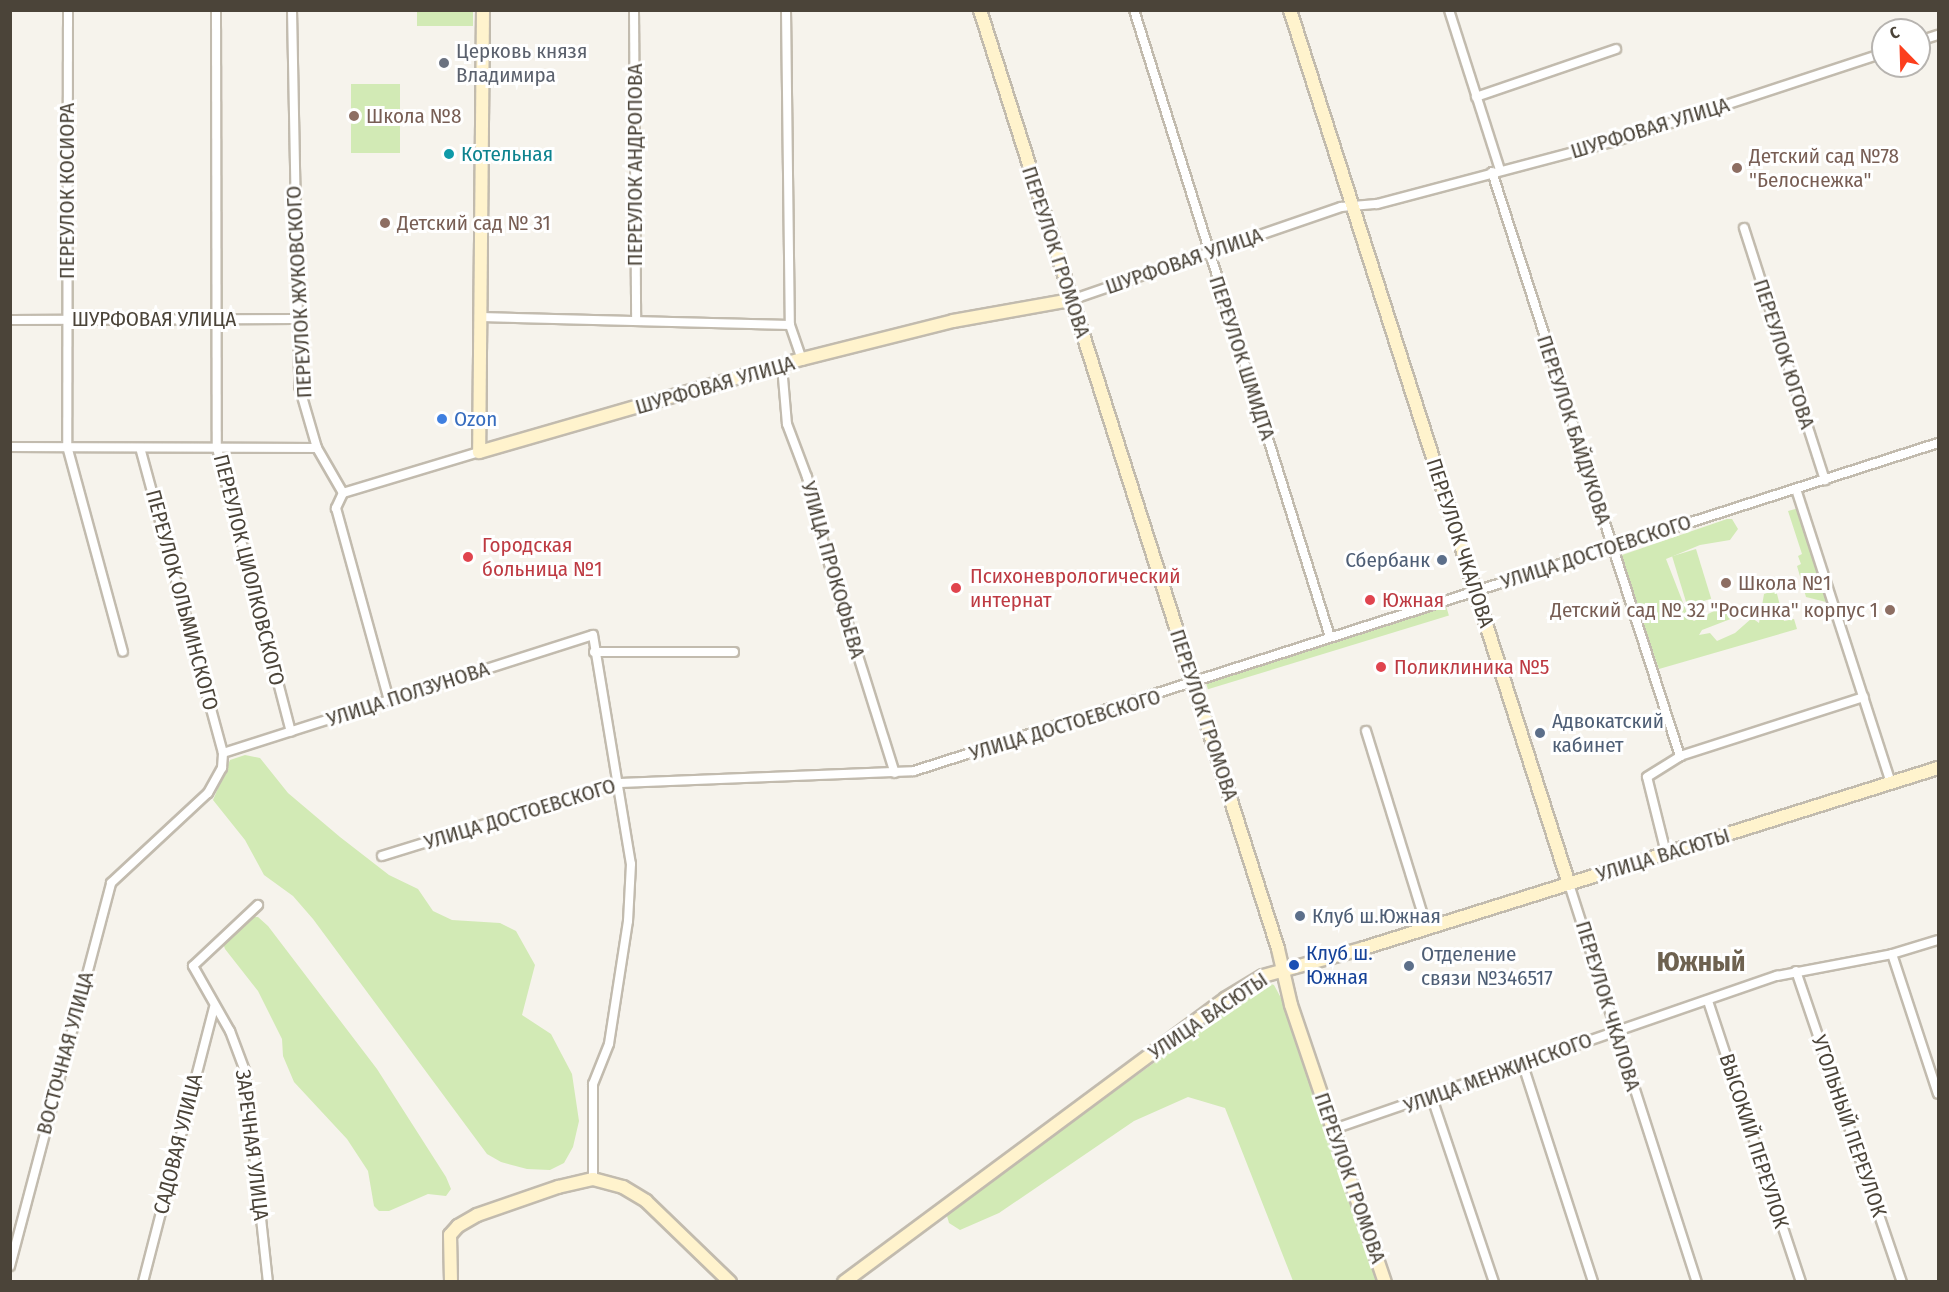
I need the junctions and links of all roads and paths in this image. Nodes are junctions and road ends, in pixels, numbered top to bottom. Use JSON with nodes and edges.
{"nodes":[{"id":1,"x":68,"y":10,"type":"edge"},
{"id":2,"x":216,"y":10,"type":"edge"},
{"id":3,"x":292,"y":10,"type":"edge"},
{"id":4,"x":483,"y":10,"type":"edge"},
{"id":5,"x":634,"y":10,"type":"edge"},
{"id":6,"x":786,"y":10,"type":"edge"},
{"id":7,"x":980,"y":10,"type":"edge"},
{"id":8,"x":1134,"y":10,"type":"edge"},
{"id":9,"x":1290,"y":10,"type":"edge"},
{"id":10,"x":1449,"y":10,"type":"edge"},
{"id":11,"x":1616,"y":50,"type":"dead end"},
{"id":12,"x":1871,"y":57,"type":"edge"},
{"id":13,"x":1476,"y":97,"type":"junction"},
{"id":14,"x":1496,"y":171,"type":"junction"},
{"id":15,"x":1354,"y":207,"type":"junction"},
{"id":16,"x":1744,"y":228,"type":"dead end"},
{"id":17,"x":1208,"y":251,"type":"junction"},
{"id":18,"x":1071,"y":300,"type":"junction"},
{"id":19,"x":481,"y":317,"type":"junction"},
{"id":20,"x":217,"y":318,"type":"junction"},
{"id":21,"x":636,"y":318,"type":"junction"},
{"id":22,"x":297,"y":319,"type":"junction"},
{"id":23,"x":10,"y":320,"type":"edge"},
{"id":24,"x":66,"y":320,"type":"junction"},
{"id":25,"x":790,"y":325,"type":"junction"},
{"id":26,"x":802,"y":359,"type":"junction"},
{"id":27,"x":782,"y":366,"type":"junction"},
{"id":28,"x":1938,"y":443,"type":"edge"},
{"id":29,"x":10,"y":447,"type":"edge"},
{"id":30,"x":67,"y":447,"type":"junction"},
{"id":31,"x":140,"y":448,"type":"junction"},
{"id":32,"x":217,"y":448,"type":"junction"},
{"id":33,"x":317,"y":448,"type":"junction"},
{"id":34,"x":479,"y":452,"type":"junction"},
{"id":35,"x":1825,"y":480,"type":"junction"},
{"id":36,"x":1796,"y":489,"type":"junction"},
{"id":37,"x":343,"y":494,"type":"junction"},
{"id":38,"x":1612,"y":547,"type":"junction"},
{"id":39,"x":1476,"y":591,"type":"junction"},
{"id":40,"x":1330,"y":637,"type":"junction"},
{"id":41,"x":594,"y":651,"type":"junction"},
{"id":42,"x":123,"y":652,"type":"dead end"},
{"id":43,"x":734,"y":652,"type":"dead end"},
{"id":44,"x":1194,"y":684,"type":"junction"},
{"id":45,"x":1864,"y":697,"type":"junction"},
{"id":46,"x":389,"y":700,"type":"junction"},
{"id":47,"x":1366,"y":731,"type":"dead end"},
{"id":48,"x":291,"y":732,"type":"junction"},
{"id":49,"x":224,"y":753,"type":"junction"},
{"id":50,"x":1680,"y":756,"type":"junction"},
{"id":51,"x":1938,"y":768,"type":"edge"},
{"id":52,"x":895,"y":773,"type":"junction"},
{"id":53,"x":618,"y":783,"type":"junction"},
{"id":54,"x":1891,"y":783,"type":"junction"},
{"id":55,"x":1666,"y":853,"type":"junction"},
{"id":56,"x":382,"y":856,"type":"dead end"},
{"id":57,"x":1569,"y":884,"type":"junction"},
{"id":58,"x":258,"y":905,"type":"dead end"},
{"id":59,"x":1427,"y":928,"type":"junction"},
{"id":60,"x":1938,"y":940,"type":"edge"},
{"id":61,"x":1892,"y":954,"type":"junction"},
{"id":62,"x":1282,"y":970,"type":"junction"},
{"id":63,"x":1796,"y":971,"type":"junction"},
{"id":64,"x":1708,"y":1001,"type":"junction"},
{"id":65,"x":214,"y":1007,"type":"junction"},
{"id":66,"x":1614,"y":1031,"type":"junction"},
{"id":67,"x":1523,"y":1065,"type":"junction"},
{"id":68,"x":1938,"y":1094,"type":"edge"},
{"id":69,"x":1432,"y":1098,"type":"junction"},
{"id":70,"x":1334,"y":1129,"type":"junction"},
{"id":71,"x":593,"y":1179,"type":"junction"},
{"id":72,"x":10,"y":1266,"type":"edge"},
{"id":73,"x":143,"y":1281,"type":"edge"},
{"id":74,"x":268,"y":1281,"type":"edge"},
{"id":75,"x":451,"y":1281,"type":"edge"},
{"id":76,"x":730,"y":1281,"type":"edge"},
{"id":77,"x":844,"y":1281,"type":"edge"},
{"id":78,"x":1385,"y":1281,"type":"edge"},
{"id":79,"x":1494,"y":1281,"type":"edge"},
{"id":80,"x":1593,"y":1281,"type":"edge"},
{"id":81,"x":1697,"y":1281,"type":"edge"},
{"id":82,"x":1801,"y":1281,"type":"edge"},
{"id":83,"x":1902,"y":1281,"type":"edge"}],
"edges":[{"from":1,"to":24,"type":"street","name":"ПЕРЕУЛОК КОСИОРА"},
{"from":2,"to":20,"type":"street","name":"ПЕРЕУЛОК ЦИОЛКОВСКОГО"},
{"from":3,"to":22,"type":"street","name":"ПЕРЕУЛОК ЖУКОВСКОГО"},
{"from":4,"to":19,"type":"street"},
{"from":5,"to":21,"type":"street","name":"ПЕРЕУЛОК АНДРОПОВА"},
{"from":6,"to":25,"type":"street"},
{"from":7,"to":18,"type":"street","name":"ПЕРЕУЛОК ГРОМОВА"},
{"from":8,"to":17,"type":"street","name":"ПЕРЕУЛОК ШМИДТА"},
{"from":9,"to":15,"type":"street","name":"ПЕРЕУЛОК ЧКАЛОВА"},
{"from":10,"to":13,"type":"street","name":"ПЕРЕУЛОК БАЙДУКОВА"},
{"from":11,"to":13,"type":"street"},
{"from":12,"to":14,"type":"street","name":"ШУРФОВАЯ УЛИЦА"},
{"from":13,"to":14,"type":"street","name":"ПЕРЕУЛОК БАЙДУКОВА"},
{"from":14,"to":15,"type":"street","name":"ШУРФОВАЯ УЛИЦА"},
{"from":14,"to":38,"type":"street","name":"ПЕРЕУЛОК БАЙДУКОВА"},
{"from":15,"to":17,"type":"street","name":"ШУРФОВАЯ УЛИЦА"},
{"from":15,"to":39,"type":"street","name":"ПЕРЕУЛОК ЧКАЛОВА"},
{"from":16,"to":35,"type":"street","name":"ПЕРЕУЛОК ЮГОВА"},
{"from":17,"to":18,"type":"street","name":"ШУРФОВАЯ УЛИЦА"},
{"from":17,"to":40,"type":"street","name":"ПЕРЕУЛОК ШМИДТА"},
{"from":18,"to":26,"type":"street","name":"ШУРФОВАЯ УЛИЦА"},
{"from":18,"to":44,"type":"street","name":"ПЕРЕУЛОК ГРОМОВА"},
{"from":19,"to":21,"type":"street","name":"ШУРФОВАЯ УЛИЦА"},
{"from":19,"to":34,"type":"street"},
{"from":20,"to":22,"type":"street","name":"ШУРФОВАЯ УЛИЦА"},
{"from":20,"to":24,"type":"street","name":"ШУРФОВАЯ УЛИЦА"},
{"from":20,"to":32,"type":"street","name":"ПЕРЕУЛОК ЦИОЛКОВСКОГО"},
{"from":21,"to":25,"type":"street","name":"ШУРФОВАЯ УЛИЦА"},
{"from":22,"to":33,"type":"street","name":"ПЕРЕУЛОК ЖУКОВСКОГО"},
{"from":23,"to":24,"type":"street","name":"ШУРФОВАЯ УЛИЦА"},
{"from":24,"to":30,"type":"street","name":"ПЕРЕУЛОК КОСИОРА"},
{"from":25,"to":26,"type":"street"},
{"from":26,"to":27,"type":"street","name":"ШУРФОВАЯ УЛИЦА"},
{"from":27,"to":34,"type":"street","name":"ШУРФОВАЯ УЛИЦА"},
{"from":27,"to":52,"type":"street","name":"УЛИЦА ПРОКОФЬЕВА"},
{"from":28,"to":35,"type":"street","name":"УЛИЦА ДОСТОЕВСКОГО"},
{"from":29,"to":30,"type":"street"},
{"from":30,"to":31,"type":"street"},
{"from":30,"to":42,"type":"street","name":"ПЕРЕУЛОК КОСИОРА"},
{"from":31,"to":32,"type":"street"},
{"from":31,"to":49,"type":"street","name":"ПЕРЕУЛОК ОЛЬМИНСКОГО"},
{"from":32,"to":33,"type":"street"},
{"from":32,"to":48,"type":"street","name":"ПЕРЕУЛОК ЦИОЛКОВСКОГО"},
{"from":33,"to":37,"type":"street","name":"ПЕРЕУЛОК ЖУКОВСКОГО"},
{"from":34,"to":37,"type":"street"},
{"from":35,"to":36,"type":"street","name":"УЛИЦА ДОСТОЕВСКОГО"},
{"from":36,"to":38,"type":"street","name":"УЛИЦА ДОСТОЕВСКОГО"},
{"from":36,"to":45,"type":"street"},
{"from":37,"to":46,"type":"street"},
{"from":38,"to":39,"type":"street","name":"УЛИЦА ДОСТОЕВСКОГО"},
{"from":38,"to":50,"type":"street","name":"ПЕРЕУЛОК БАЙДУКОВА"},
{"from":39,"to":40,"type":"street","name":"УЛИЦА ДОСТОЕВСКОГО"},
{"from":39,"to":57,"type":"street","name":"ПЕРЕУЛОК ЧКАЛОВА"},
{"from":40,"to":44,"type":"street","name":"УЛИЦА ДОСТОЕВСКОГО"},
{"from":41,"to":43,"type":"street"},
{"from":41,"to":46,"type":"street","name":"УЛИЦА ПОЛЗУНОВА"},
{"from":41,"to":53,"type":"street"},
{"from":44,"to":52,"type":"street","name":"УЛИЦА ДОСТОЕВСКОГО"},
{"from":44,"to":62,"type":"street","name":"ПЕРЕУЛОК ГРОМОВА"},
{"from":45,"to":50,"type":"street"},
{"from":45,"to":54,"type":"street"},
{"from":46,"to":48,"type":"street","name":"УЛИЦА ПОЛЗУНОВА"},
{"from":47,"to":59,"type":"street"},
{"from":48,"to":49,"type":"street","name":"УЛИЦА ПОЛЗУНОВА"},
{"from":49,"to":72,"type":"street","name":"ВОСТОЧНАЯ УЛИЦА"},
{"from":50,"to":55,"type":"street"},
{"from":51,"to":54,"type":"street","name":"УЛИЦА ВАСЮТЫ"},
{"from":52,"to":53,"type":"street","name":"УЛИЦА ДОСТОЕВСКОГО"},
{"from":53,"to":56,"type":"street","name":"УЛИЦА ДОСТОЕВСКОГО"},
{"from":53,"to":71,"type":"street"},
{"from":54,"to":55,"type":"street","name":"УЛИЦА ВАСЮТЫ"},
{"from":55,"to":57,"type":"street","name":"УЛИЦА ВАСЮТЫ"},
{"from":57,"to":59,"type":"street","name":"УЛИЦА ВАСЮТЫ"},
{"from":57,"to":66,"type":"street","name":"ПЕРЕУЛОК ЧКАЛОВА"},
{"from":58,"to":65,"type":"street","name":"ЗАРЕЧНАЯ УЛИЦА"},
{"from":59,"to":62,"type":"street","name":"УЛИЦА ВАСЮТЫ"},
{"from":60,"to":61,"type":"street","name":"УЛИЦА МЕНЖИНСКОГО"},
{"from":61,"to":63,"type":"street","name":"УЛИЦА МЕНЖИНСКОГО"},
{"from":61,"to":68,"type":"street"},
{"from":62,"to":70,"type":"street","name":"ПЕРЕУЛОК ГРОМОВА"},
{"from":62,"to":77,"type":"street","name":"УЛИЦА ВАСЮТЫ"},
{"from":63,"to":64,"type":"street","name":"УЛИЦА МЕНЖИНСКОГО"},
{"from":63,"to":83,"type":"street","name":"УГОЛЬНЫЙ ПЕРЕУЛОК"},
{"from":64,"to":66,"type":"street","name":"УЛИЦА МЕНЖИНСКОГО"},
{"from":64,"to":82,"type":"street","name":"ВЫСОКИЙ ПЕРЕУЛОК"},
{"from":65,"to":73,"type":"street","name":"САДОВАЯ УЛИЦА"},
{"from":65,"to":74,"type":"street","name":"ЗАРЕЧНАЯ УЛИЦА"},
{"from":66,"to":67,"type":"street","name":"УЛИЦА МЕНЖИНСКОГО"},
{"from":66,"to":81,"type":"street","name":"ПЕРЕУЛОК ЧКАЛОВА"},
{"from":67,"to":69,"type":"street","name":"УЛИЦА МЕНЖИНСКОГО"},
{"from":67,"to":80,"type":"street"},
{"from":69,"to":70,"type":"street","name":"УЛИЦА МЕНЖИНСКОГО"},
{"from":69,"to":79,"type":"street"},
{"from":70,"to":78,"type":"street","name":"ПЕРЕУЛОК ГРОМОВА"},
{"from":71,"to":75,"type":"street"},
{"from":71,"to":76,"type":"street"}]}
